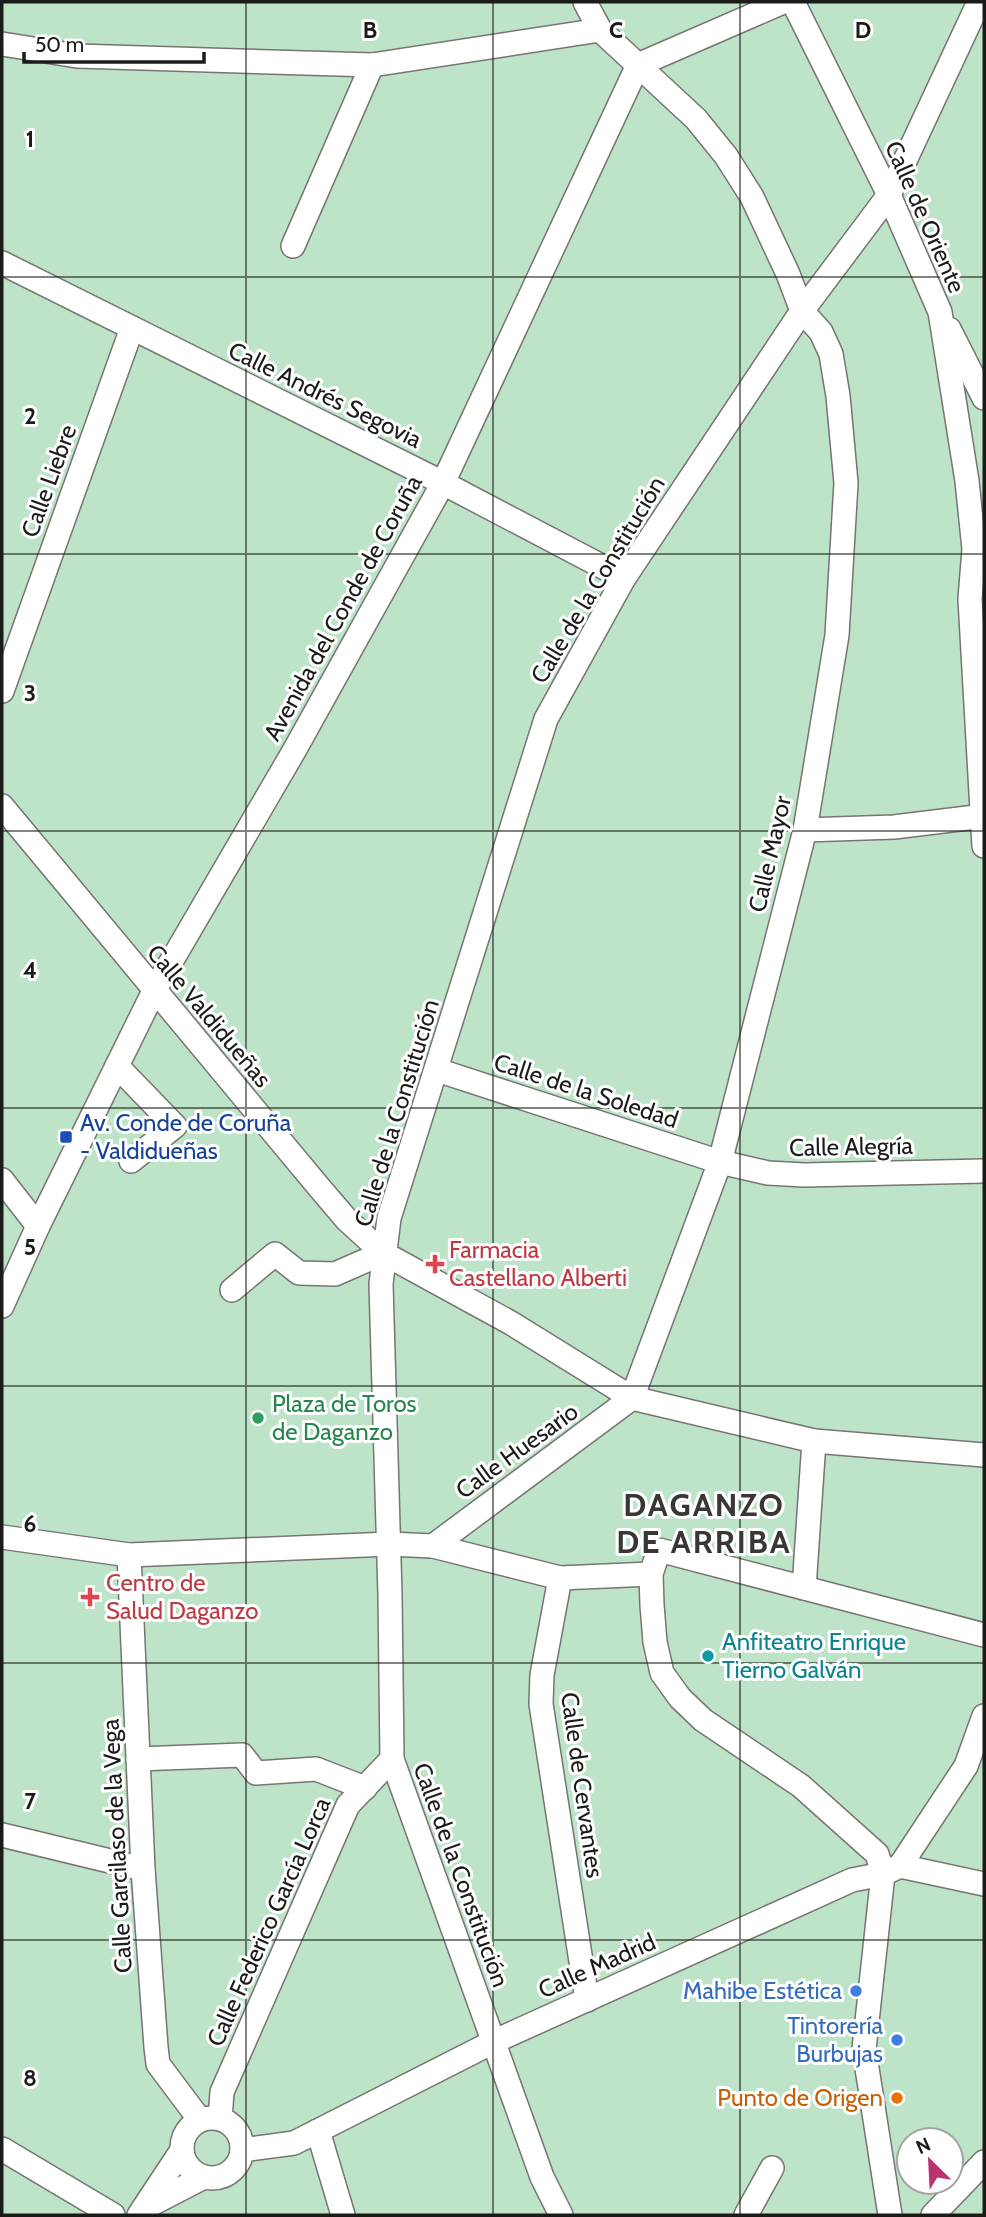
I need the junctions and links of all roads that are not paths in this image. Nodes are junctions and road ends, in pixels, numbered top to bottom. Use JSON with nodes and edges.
{"nodes":[{"id":1,"x":585,"y":2,"type":"edge"},
{"id":2,"x":783,"y":2,"type":"edge"},
{"id":3,"x":793,"y":2,"type":"edge"},
{"id":4,"x":979,"y":2,"type":"edge"},
{"id":5,"x":600,"y":30,"type":"junction"},
{"id":6,"x":2,"y":44,"type":"edge"},
{"id":7,"x":372,"y":65,"type":"junction"},
{"id":8,"x":638,"y":65,"type":"junction"},
{"id":9,"x":889,"y":195,"type":"junction"},
{"id":10,"x":293,"y":246,"type":"dead end"},
{"id":11,"x":2,"y":263,"type":"edge"},
{"id":12,"x":802,"y":311,"type":"junction"},
{"id":13,"x":940,"y":312,"type":"junction"},
{"id":14,"x":132,"y":328,"type":"junction"},
{"id":15,"x":981,"y":391,"type":"edge"},
{"id":16,"x":951,"y":393,"type":"junction"},
{"id":17,"x":443,"y":483,"type":"junction"},
{"id":18,"x":624,"y":578,"type":"junction"},
{"id":19,"x":2,"y":691,"type":"edge"},
{"id":20,"x":2,"y":806,"type":"edge"},
{"id":21,"x":983,"y":816,"type":"edge"},
{"id":22,"x":805,"y":830,"type":"junction"},
{"id":23,"x":984,"y":846,"type":"edge"},
{"id":24,"x":154,"y":991,"type":"junction"},
{"id":25,"x":117,"y":1066,"type":"junction"},
{"id":26,"x":437,"y":1070,"type":"junction"},
{"id":27,"x":131,"y":1161,"type":"dead end"},
{"id":28,"x":720,"y":1162,"type":"junction"},
{"id":29,"x":984,"y":1171,"type":"edge"},
{"id":30,"x":2,"y":1180,"type":"edge"},
{"id":31,"x":38,"y":1226,"type":"junction"},
{"id":32,"x":383,"y":1253,"type":"junction"},
{"id":33,"x":232,"y":1290,"type":"dead end"},
{"id":34,"x":2,"y":1306,"type":"edge"},
{"id":35,"x":632,"y":1398,"type":"junction"},
{"id":36,"x":814,"y":1441,"type":"junction"},
{"id":37,"x":984,"y":1455,"type":"edge"},
{"id":38,"x":2,"y":1537,"type":"edge"},
{"id":39,"x":389,"y":1544,"type":"junction"},
{"id":40,"x":433,"y":1546,"type":"junction"},
{"id":41,"x":130,"y":1555,"type":"junction"},
{"id":42,"x":651,"y":1574,"type":"junction"},
{"id":43,"x":560,"y":1578,"type":"junction"},
{"id":44,"x":804,"y":1588,"type":"junction"},
{"id":45,"x":984,"y":1635,"type":"edge"},
{"id":46,"x":984,"y":1716,"type":"edge"},
{"id":47,"x":138,"y":1759,"type":"junction"},
{"id":48,"x":391,"y":1759,"type":"junction"},
{"id":49,"x":365,"y":1788,"type":"junction"},
{"id":50,"x":2,"y":1835,"type":"edge"},
{"id":51,"x":143,"y":1869,"type":"junction"},
{"id":52,"x":891,"y":1870,"type":"junction"},
{"id":53,"x":984,"y":1884,"type":"edge"},
{"id":54,"x":587,"y":2000,"type":"junction"},
{"id":55,"x":493,"y":2042,"type":"junction"},
{"id":56,"x":210,"y":2120,"type":"junction"},
{"id":57,"x":318,"y":2132,"type":"junction"},
{"id":58,"x":2,"y":2148,"type":"edge"},
{"id":59,"x":181,"y":2150,"type":"junction"},
{"id":60,"x":242,"y":2150,"type":"junction"},
{"id":61,"x":984,"y":2162,"type":"edge"},
{"id":62,"x":772,"y":2168,"type":"dead end"},
{"id":63,"x":204,"y":2177,"type":"junction"},
{"id":64,"x":142,"y":2211,"type":"edge"},
{"id":65,"x":945,"y":2211,"type":"edge"},
{"id":66,"x":113,"y":2215,"type":"edge"},
{"id":67,"x":343,"y":2215,"type":"edge"},
{"id":68,"x":561,"y":2215,"type":"edge"},
{"id":69,"x":746,"y":2215,"type":"edge"},
{"id":70,"x":890,"y":2215,"type":"edge"}],
"edges":[{"from":1,"to":5,"type":"street","name":"Calle Mayor"},
{"from":2,"to":8,"type":"street"},
{"from":3,"to":9,"type":"street","name":"Calle de Oriente"},
{"from":4,"to":9,"type":"street","name":"Calle de la Constitución"},
{"from":5,"to":7,"type":"street"},
{"from":5,"to":8,"type":"street","name":"Calle Mayor"},
{"from":6,"to":7,"type":"street"},
{"from":7,"to":10,"type":"street"},
{"from":8,"to":12,"type":"street","name":"Calle Mayor"},
{"from":8,"to":17,"type":"street","name":"Avenida del Conde de Coruña"},
{"from":9,"to":12,"type":"street","name":"Calle de la Constitución"},
{"from":9,"to":13,"type":"street","name":"Calle de Oriente"},
{"from":11,"to":14,"type":"street","name":"Calle Andrés Segovia"},
{"from":12,"to":18,"type":"street","name":"Calle de la Constitución"},
{"from":12,"to":22,"type":"street","name":"Calle Mayor"},
{"from":13,"to":15,"type":"street"},
{"from":13,"to":16,"type":"street","name":"Calle de Oriente"},
{"from":14,"to":17,"type":"street","name":"Calle Andrés Segovia"},
{"from":14,"to":19,"type":"street","name":"Calle Liebre"},
{"from":15,"to":16,"type":"street"},
{"from":16,"to":21,"type":"street","name":"Calle de Oriente"},
{"from":17,"to":18,"type":"street","name":"Calle Andrés Segovia"},
{"from":17,"to":24,"type":"street","name":"Avenida del Conde de Coruña"},
{"from":18,"to":26,"type":"street","name":"Calle de la Constitución"},
{"from":20,"to":24,"type":"street","name":"Calle Valdidueñas"},
{"from":21,"to":22,"type":"street"},
{"from":21,"to":23,"type":"street","name":"Calle de Oriente"},
{"from":22,"to":28,"type":"street","name":"Calle Mayor"},
{"from":24,"to":25,"type":"street","name":"Avenida del Conde de Coruña"},
{"from":24,"to":32,"type":"street","name":"Calle Valdidueñas"},
{"from":25,"to":27,"type":"street"},
{"from":25,"to":31,"type":"street","name":"Avenida del Conde de Coruña"},
{"from":26,"to":28,"type":"street","name":"Calle de la Soledad"},
{"from":26,"to":32,"type":"street","name":"Calle de la Constitución"},
{"from":28,"to":29,"type":"street","name":"Calle Alegría"},
{"from":28,"to":35,"type":"street","name":"Calle Mayor"},
{"from":30,"to":31,"type":"street"},
{"from":31,"to":34,"type":"street","name":"Avenida del Conde de Coruña"},
{"from":32,"to":33,"type":"street"},
{"from":32,"to":35,"type":"street","name":"Calle Valdidueñas"},
{"from":32,"to":39,"type":"street","name":"Calle de la Constitución"},
{"from":35,"to":36,"type":"street","name":"Calle Valdidueñas"},
{"from":35,"to":40,"type":"street","name":"Calle Huesario"},
{"from":36,"to":37,"type":"street","name":"Calle Valdidueñas"},
{"from":36,"to":44,"type":"street"},
{"from":38,"to":41,"type":"street"},
{"from":39,"to":40,"type":"street"},
{"from":39,"to":41,"type":"street"},
{"from":39,"to":48,"type":"street","name":"Calle de la Constitución"},
{"from":40,"to":43,"type":"street"},
{"from":41,"to":47,"type":"street","name":"Calle Garcilaso de la Vega"},
{"from":42,"to":43,"type":"street"},
{"from":42,"to":44,"type":"street"},
{"from":42,"to":52,"type":"street"},
{"from":43,"to":54,"type":"street","name":"Calle de Cervantes"},
{"from":44,"to":45,"type":"street"},
{"from":46,"to":52,"type":"street"},
{"from":47,"to":49,"type":"street"},
{"from":47,"to":51,"type":"street","name":"Calle Garcilaso de la Vega"},
{"from":48,"to":49,"type":"street","name":"Calle Federico García Lorca"},
{"from":48,"to":55,"type":"street","name":"Calle de la Constitución"},
{"from":49,"to":56,"type":"street","name":"Calle Federico García Lorca"},
{"from":50,"to":51,"type":"street"},
{"from":51,"to":56,"type":"street","name":"Calle Garcilaso de la Vega"},
{"from":52,"to":53,"type":"street"},
{"from":52,"to":54,"type":"street","name":"Calle Madrid"},
{"from":52,"to":70,"type":"street"},
{"from":54,"to":55,"type":"street","name":"Calle Madrid"},
{"from":55,"to":57,"type":"street","name":"Calle Madrid"},
{"from":55,"to":68,"type":"street","name":"Calle de la Constitución"},
{"from":56,"to":59,"type":"street"},
{"from":56,"to":60,"type":"street"},
{"from":57,"to":60,"type":"street","name":"Calle Madrid"},
{"from":57,"to":67,"type":"street"},
{"from":58,"to":66,"type":"street"},
{"from":59,"to":63,"type":"street"},
{"from":59,"to":64,"type":"street"},
{"from":60,"to":63,"type":"street"},
{"from":61,"to":65,"type":"street"},
{"from":62,"to":69,"type":"street"},
{"from":63,"to":64,"type":"street"}]}
